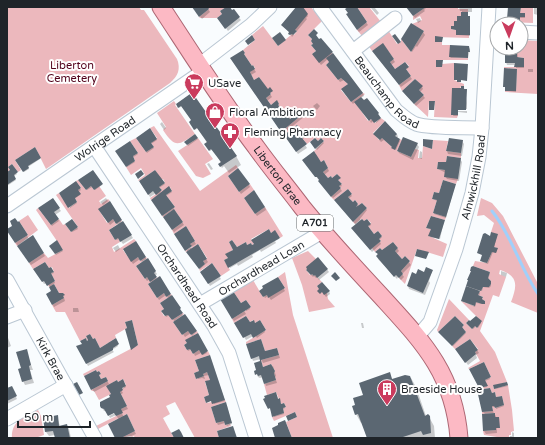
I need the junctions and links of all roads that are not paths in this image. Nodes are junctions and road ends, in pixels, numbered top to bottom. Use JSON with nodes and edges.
{"nodes":[{"id":1,"x":161,"y":7,"type":"edge"},
{"id":2,"x":270,"y":7,"type":"edge"},
{"id":3,"x":320,"y":7,"type":"edge"},
{"id":4,"x":395,"y":18,"type":"dead end"},
{"id":5,"x":352,"y":50,"type":"junction"},
{"id":6,"x":489,"y":56,"type":"edge"},
{"id":7,"x":201,"y":68,"type":"junction"},
{"id":8,"x":482,"y":128,"type":"junction"},
{"id":9,"x":94,"y":146,"type":"junction"},
{"id":10,"x":7,"y":206,"type":"edge"},
{"id":11,"x":322,"y":232,"type":"junction"},
{"id":12,"x":7,"y":280,"type":"edge"},
{"id":13,"x":200,"y":304,"type":"junction"},
{"id":14,"x":25,"y":310,"type":"junction"},
{"id":15,"x":7,"y":317,"type":"edge"},
{"id":16,"x":418,"y":336,"type":"junction"},
{"id":17,"x":66,"y":385,"type":"junction"},
{"id":18,"x":7,"y":418,"type":"edge"},
{"id":19,"x":95,"y":438,"type":"edge"},
{"id":20,"x":256,"y":438,"type":"edge"},
{"id":21,"x":459,"y":438,"type":"edge"}],
"edges":[{"from":1,"to":7,"type":"main road","name":"Liberton Brae","number":"A701"},
{"from":2,"to":7,"type":"street","name":"Wolrige Road"},
{"from":3,"to":5,"type":"street","name":"Beauchamp Road"},
{"from":4,"to":5,"type":"street"},
{"from":5,"to":8,"type":"street","name":"Beauchamp Road"},
{"from":6,"to":8,"type":"street","name":"Alnwickhill Road"},
{"from":7,"to":9,"type":"street","name":"Wolrige Road"},
{"from":7,"to":11,"type":"main road","name":"Liberton Brae","number":"A701"},
{"from":8,"to":16,"type":"street","name":"Alnwickhill Road"},
{"from":9,"to":10,"type":"street","name":"Wolrige Road"},
{"from":9,"to":13,"type":"street","name":"Orchardhead Road"},
{"from":11,"to":13,"type":"street","name":"Orchardhead Loan"},
{"from":11,"to":16,"type":"main road","name":"Liberton Brae","number":"A701"},
{"from":12,"to":14,"type":"street","name":"Kirk Brae"},
{"from":13,"to":20,"type":"street","name":"Orchardhead Road"},
{"from":14,"to":15,"type":"street"},
{"from":14,"to":17,"type":"street","name":"Kirk Brae"},
{"from":16,"to":21,"type":"main road","name":"Liberton Brae","number":"A701"},
{"from":17,"to":18,"type":"street"},
{"from":17,"to":19,"type":"street","name":"Kirk Brae"}]}
